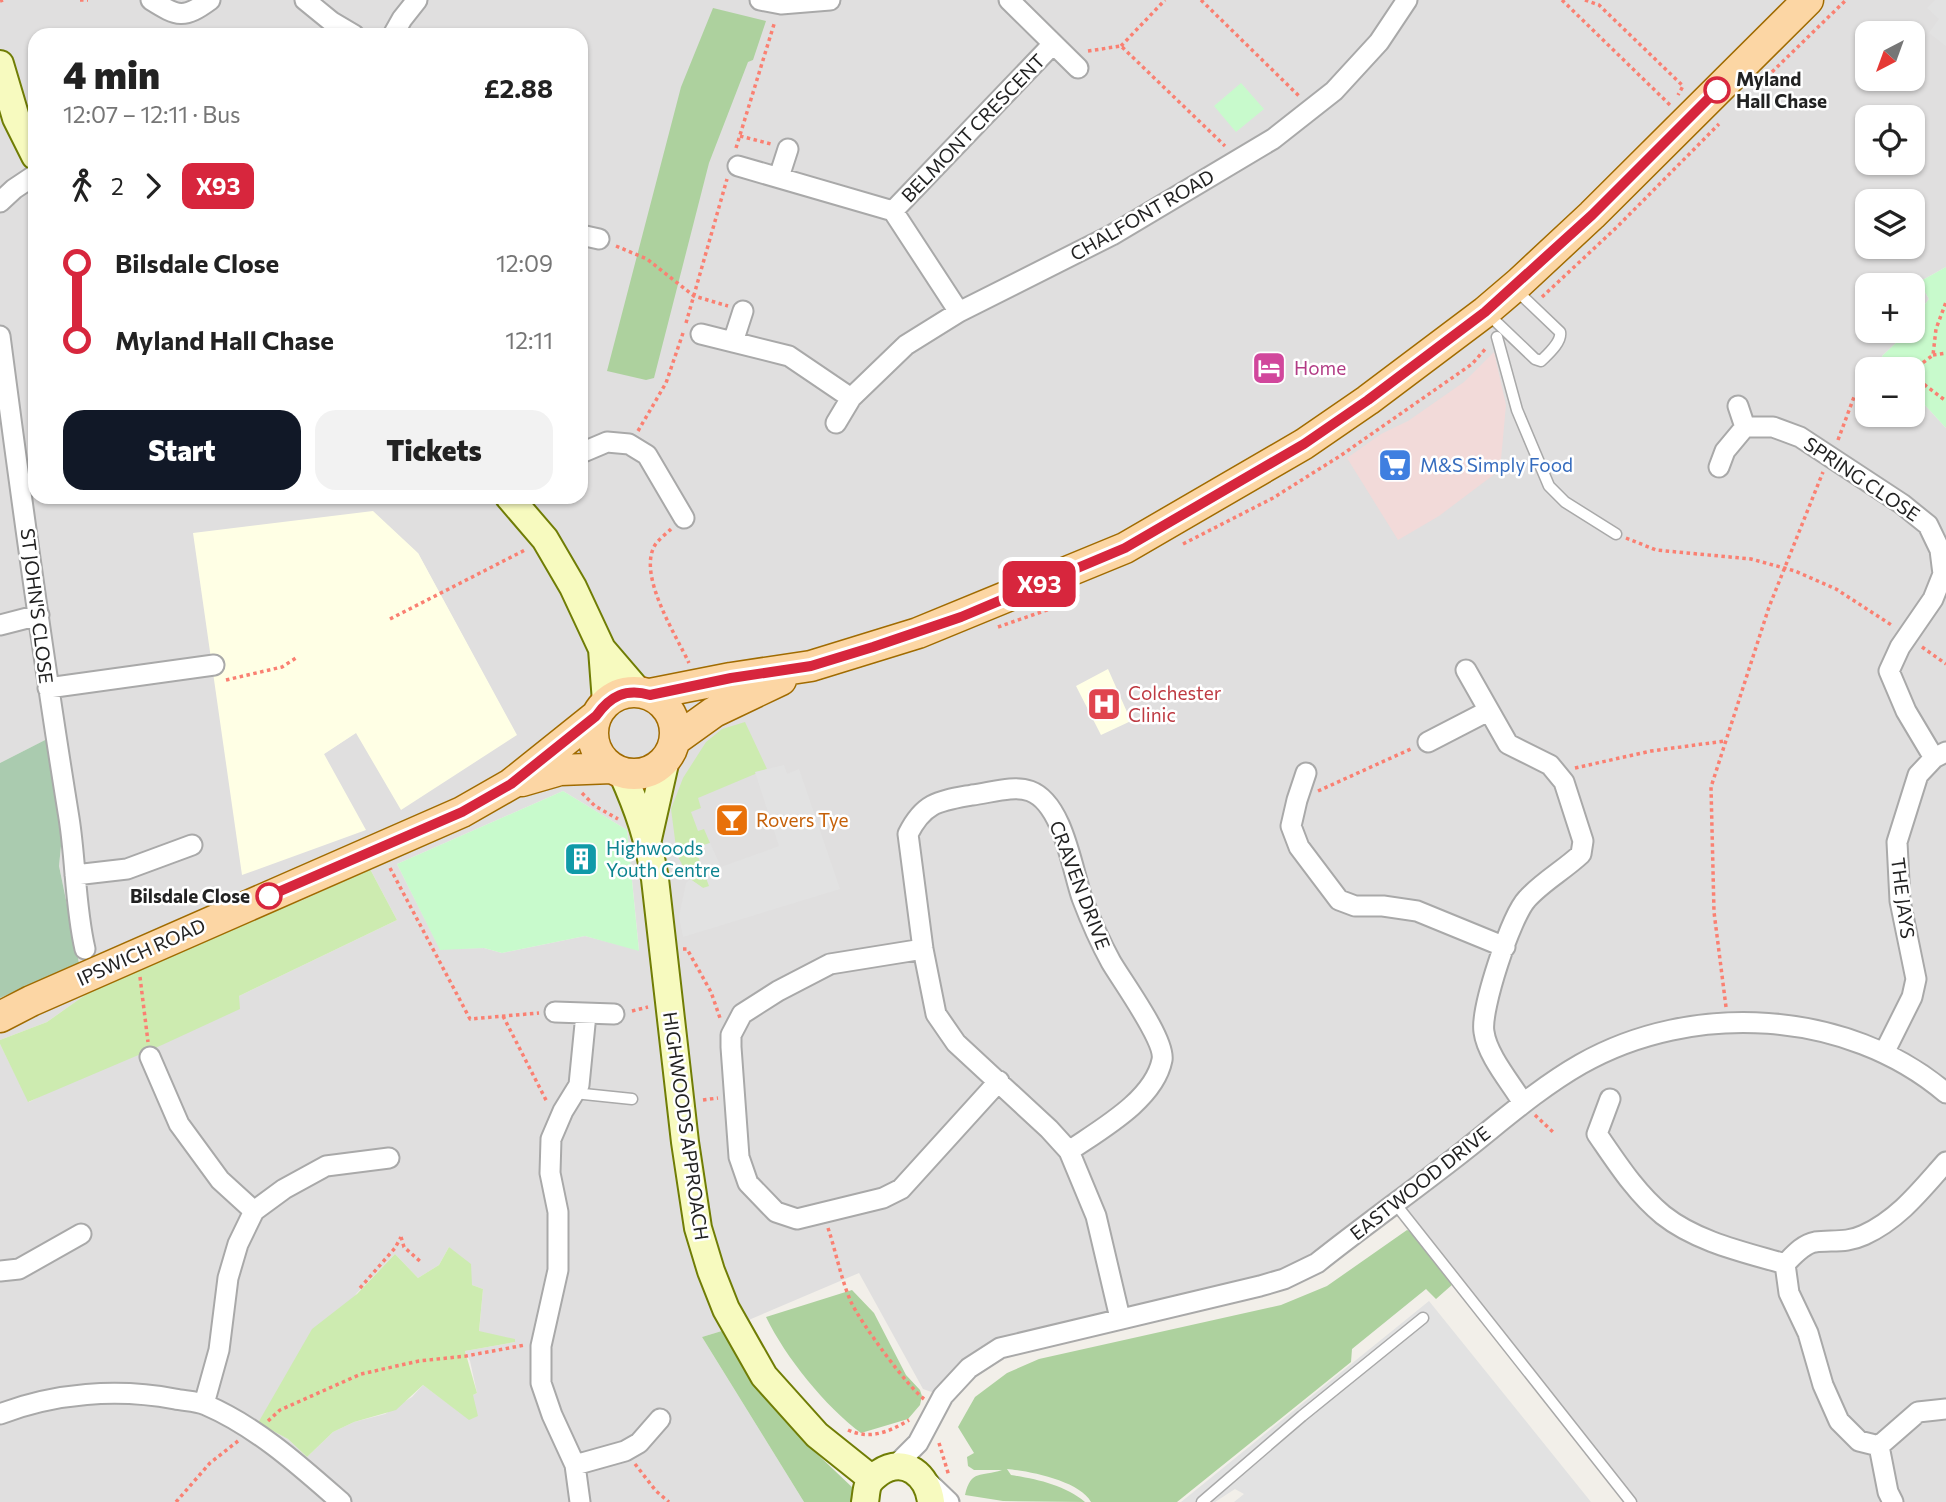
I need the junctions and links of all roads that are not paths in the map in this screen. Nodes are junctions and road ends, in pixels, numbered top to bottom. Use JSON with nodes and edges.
{"nodes":[{"id":1,"x":151,"y":0,"type":"edge"},
{"id":2,"x":210,"y":0,"type":"edge"},
{"id":3,"x":305,"y":0,"type":"edge"},
{"id":4,"x":417,"y":0,"type":"edge"},
{"id":5,"x":760,"y":0,"type":"edge"},
{"id":6,"x":830,"y":0,"type":"edge"},
{"id":7,"x":1009,"y":0,"type":"edge"},
{"id":8,"x":1407,"y":0,"type":"edge"},
{"id":9,"x":1808,"y":0,"type":"edge"},
{"id":10,"x":342,"y":28,"type":"edge"},
{"id":11,"x":398,"y":28,"type":"edge"},
{"id":12,"x":0,"y":64,"type":"edge"},
{"id":13,"x":28,"y":142,"type":"edge"},
{"id":14,"x":788,"y":149,"type":"road end"},
{"id":15,"x":734,"y":165,"type":"road end"},
{"id":16,"x":779,"y":177,"type":"junction"},
{"id":17,"x":28,"y":180,"type":"edge"},
{"id":18,"x":0,"y":202,"type":"edge"},
{"id":19,"x":893,"y":211,"type":"junction"},
{"id":20,"x":1514,"y":287,"type":"junction"},
{"id":21,"x":743,"y":311,"type":"road end"},
{"id":22,"x":959,"y":312,"type":"junction"},
{"id":23,"x":1491,"y":324,"type":"junction"},
{"id":24,"x":701,"y":334,"type":"dead end"},
{"id":25,"x":0,"y":336,"type":"edge"},
{"id":26,"x":733,"y":342,"type":"junction"},
{"id":27,"x":851,"y":398,"type":"junction"},
{"id":28,"x":1738,"y":406,"type":"dead end"},
{"id":29,"x":836,"y":423,"type":"dead end"},
{"id":30,"x":1745,"y":427,"type":"junction"},
{"id":31,"x":588,"y":450,"type":"edge"},
{"id":32,"x":1719,"y":467,"type":"dead end"},
{"id":33,"x":519,"y":504,"type":"edge"},
{"id":34,"x":684,"y":518,"type":"road end"},
{"id":35,"x":1616,"y":534,"type":"road end"},
{"id":36,"x":39,"y":615,"type":"junction"},
{"id":37,"x":0,"y":625,"type":"edge"},
{"id":38,"x":602,"y":649,"type":"junction"},
{"id":39,"x":803,"y":667,"type":"junction"},
{"id":40,"x":1466,"y":670,"type":"dead end"},
{"id":41,"x":215,"y":673,"type":"road end"},
{"id":42,"x":48,"y":688,"type":"junction"},
{"id":43,"x":644,"y":693,"type":"junction"},
{"id":44,"x":601,"y":709,"type":"junction"},
{"id":45,"x":1488,"y":711,"type":"junction"},
{"id":46,"x":1428,"y":742,"type":"road end"},
{"id":47,"x":671,"y":749,"type":"junction"},
{"id":48,"x":1940,"y":755,"type":"edge"},
{"id":49,"x":617,"y":770,"type":"junction"},
{"id":50,"x":1306,"y":773,"type":"dead end"},
{"id":51,"x":511,"y":784,"type":"junction"},
{"id":52,"x":648,"y":839,"type":"junction"},
{"id":53,"x":192,"y":845,"type":"dead end"},
{"id":54,"x":75,"y":875,"type":"junction"},
{"id":55,"x":1505,"y":947,"type":"junction"},
{"id":56,"x":85,"y":949,"type":"dead end"},
{"id":57,"x":923,"y":949,"type":"junction"},
{"id":58,"x":555,"y":1012,"type":"road end"},
{"id":59,"x":586,"y":1014,"type":"junction"},
{"id":60,"x":614,"y":1014,"type":"road end"},
{"id":61,"x":0,"y":1017,"type":"edge"},
{"id":62,"x":1884,"y":1053,"type":"junction"},
{"id":63,"x":150,"y":1057,"type":"dead end"},
{"id":64,"x":999,"y":1081,"type":"junction"},
{"id":65,"x":575,"y":1093,"type":"junction"},
{"id":66,"x":1946,"y":1093,"type":"edge"},
{"id":67,"x":632,"y":1099,"type":"dead end"},
{"id":68,"x":1610,"y":1099,"type":"dead end"},
{"id":69,"x":1523,"y":1103,"type":"junction"},
{"id":70,"x":1069,"y":1152,"type":"junction"},
{"id":71,"x":389,"y":1158,"type":"dead end"},
{"id":72,"x":1946,"y":1162,"type":"edge"},
{"id":73,"x":1394,"y":1202,"type":"junction"},
{"id":74,"x":254,"y":1212,"type":"junction"},
{"id":75,"x":81,"y":1234,"type":"dead end"},
{"id":76,"x":1785,"y":1264,"type":"junction"},
{"id":77,"x":0,"y":1271,"type":"edge"},
{"id":78,"x":1120,"y":1318,"type":"junction"},
{"id":79,"x":1423,"y":1318,"type":"dead end"},
{"id":80,"x":204,"y":1404,"type":"junction"},
{"id":81,"x":1946,"y":1409,"type":"edge"},
{"id":82,"x":0,"y":1414,"type":"edge"},
{"id":83,"x":660,"y":1419,"type":"dead end"},
{"id":84,"x":1879,"y":1446,"type":"junction"},
{"id":85,"x":575,"y":1465,"type":"junction"},
{"id":86,"x":917,"y":1489,"type":"edge"},
{"id":87,"x":341,"y":1502,"type":"edge"},
{"id":88,"x":580,"y":1502,"type":"edge"},
{"id":89,"x":1202,"y":1502,"type":"edge"},
{"id":90,"x":1631,"y":1502,"type":"edge"},
{"id":91,"x":1893,"y":1502,"type":"edge"}],
"edges":[{"from":1,"to":2,"type":"street"},
{"from":3,"to":10,"type":"street"},
{"from":4,"to":11,"type":"street"},
{"from":5,"to":6,"type":"street"},
{"from":7,"to":19,"type":"street","name":"BELMONT CRESCENT"},
{"from":8,"to":22,"type":"street","name":"CHALFONT ROAD"},
{"from":9,"to":20,"type":"main road"},
{"from":12,"to":13,"type":"street"},
{"from":14,"to":16,"type":"street"},
{"from":15,"to":16,"type":"street"},
{"from":16,"to":19,"type":"street"},
{"from":17,"to":18,"type":"street"},
{"from":19,"to":22,"type":"street"},
{"from":20,"to":23,"type":"main road"},
{"from":20,"to":23,"type":"lane"},
{"from":21,"to":26,"type":"street"},
{"from":22,"to":27,"type":"street","name":"CHALFONT ROAD"},
{"from":23,"to":35,"type":"lane"},
{"from":23,"to":39,"type":"main road"},
{"from":24,"to":26,"type":"street"},
{"from":25,"to":36,"type":"street","name":"ST JOHN'S CLOSE"},
{"from":26,"to":27,"type":"street"},
{"from":27,"to":29,"type":"street","name":"CHALFONT ROAD"},
{"from":28,"to":30,"type":"street"},
{"from":30,"to":32,"type":"street"},
{"from":30,"to":48,"type":"street","name":"SPRING CLOSE"},
{"from":31,"to":34,"type":"street"},
{"from":33,"to":38,"type":"street"},
{"from":36,"to":37,"type":"street"},
{"from":36,"to":42,"type":"street","name":"ST JOHN'S CLOSE"},
{"from":38,"to":43,"type":"street"},
{"from":38,"to":44,"type":"street"},
{"from":39,"to":43,"type":"main road"},
{"from":39,"to":47,"type":"main road"},
{"from":40,"to":45,"type":"street"},
{"from":41,"to":42,"type":"street"},
{"from":42,"to":54,"type":"street","name":"ST JOHN'S CLOSE"},
{"from":43,"to":44,"type":"main road"},
{"from":43,"to":47,"type":"main road"},
{"from":44,"to":49,"type":"main road"},
{"from":44,"to":51,"type":"main road","name":"IPSWICH ROAD"},
{"from":45,"to":46,"type":"street"},
{"from":45,"to":55,"type":"street"},
{"from":47,"to":49,"type":"main road"},
{"from":47,"to":52,"type":"street","name":"HIGHWOODS APPROACH"},
{"from":48,"to":62,"type":"street","name":"THE JAYS"},
{"from":49,"to":51,"type":"main road","name":"IPSWICH ROAD"},
{"from":49,"to":52,"type":"street","name":"HIGHWOODS APPROACH"},
{"from":50,"to":55,"type":"street"},
{"from":51,"to":61,"type":"main road","name":"IPSWICH ROAD"},
{"from":52,"to":86,"type":"street","name":"HIGHWOODS APPROACH"},
{"from":53,"to":54,"type":"street"},
{"from":54,"to":56,"type":"street","name":"ST JOHN'S CLOSE"},
{"from":55,"to":69,"type":"street"},
{"from":57,"to":64,"type":"street","name":"CRAVEN DRIVE"},
{"from":57,"to":64,"type":"street"},
{"from":57,"to":70,"type":"street","name":"CRAVEN DRIVE"},
{"from":58,"to":59,"type":"street"},
{"from":59,"to":60,"type":"street"},
{"from":59,"to":65,"type":"street"},
{"from":62,"to":66,"type":"street","name":"EASTWOOD DRIVE"},
{"from":62,"to":69,"type":"street","name":"EASTWOOD DRIVE"},
{"from":63,"to":74,"type":"street"},
{"from":64,"to":70,"type":"street","name":"CRAVEN DRIVE"},
{"from":65,"to":67,"type":"lane"},
{"from":65,"to":85,"type":"street"},
{"from":68,"to":76,"type":"street"},
{"from":69,"to":73,"type":"street","name":"EASTWOOD DRIVE"},
{"from":70,"to":78,"type":"street","name":"CRAVEN DRIVE"},
{"from":71,"to":74,"type":"street"},
{"from":72,"to":76,"type":"street"},
{"from":73,"to":78,"type":"street","name":"EASTWOOD DRIVE"},
{"from":73,"to":90,"type":"lane"},
{"from":74,"to":80,"type":"street"},
{"from":75,"to":77,"type":"street"},
{"from":76,"to":84,"type":"street"},
{"from":78,"to":86,"type":"street","name":"EASTWOOD DRIVE"},
{"from":79,"to":89,"type":"lane"},
{"from":80,"to":82,"type":"street"},
{"from":80,"to":87,"type":"street"},
{"from":81,"to":84,"type":"street"},
{"from":83,"to":85,"type":"street"},
{"from":84,"to":91,"type":"street"},
{"from":85,"to":88,"type":"street"}]}
